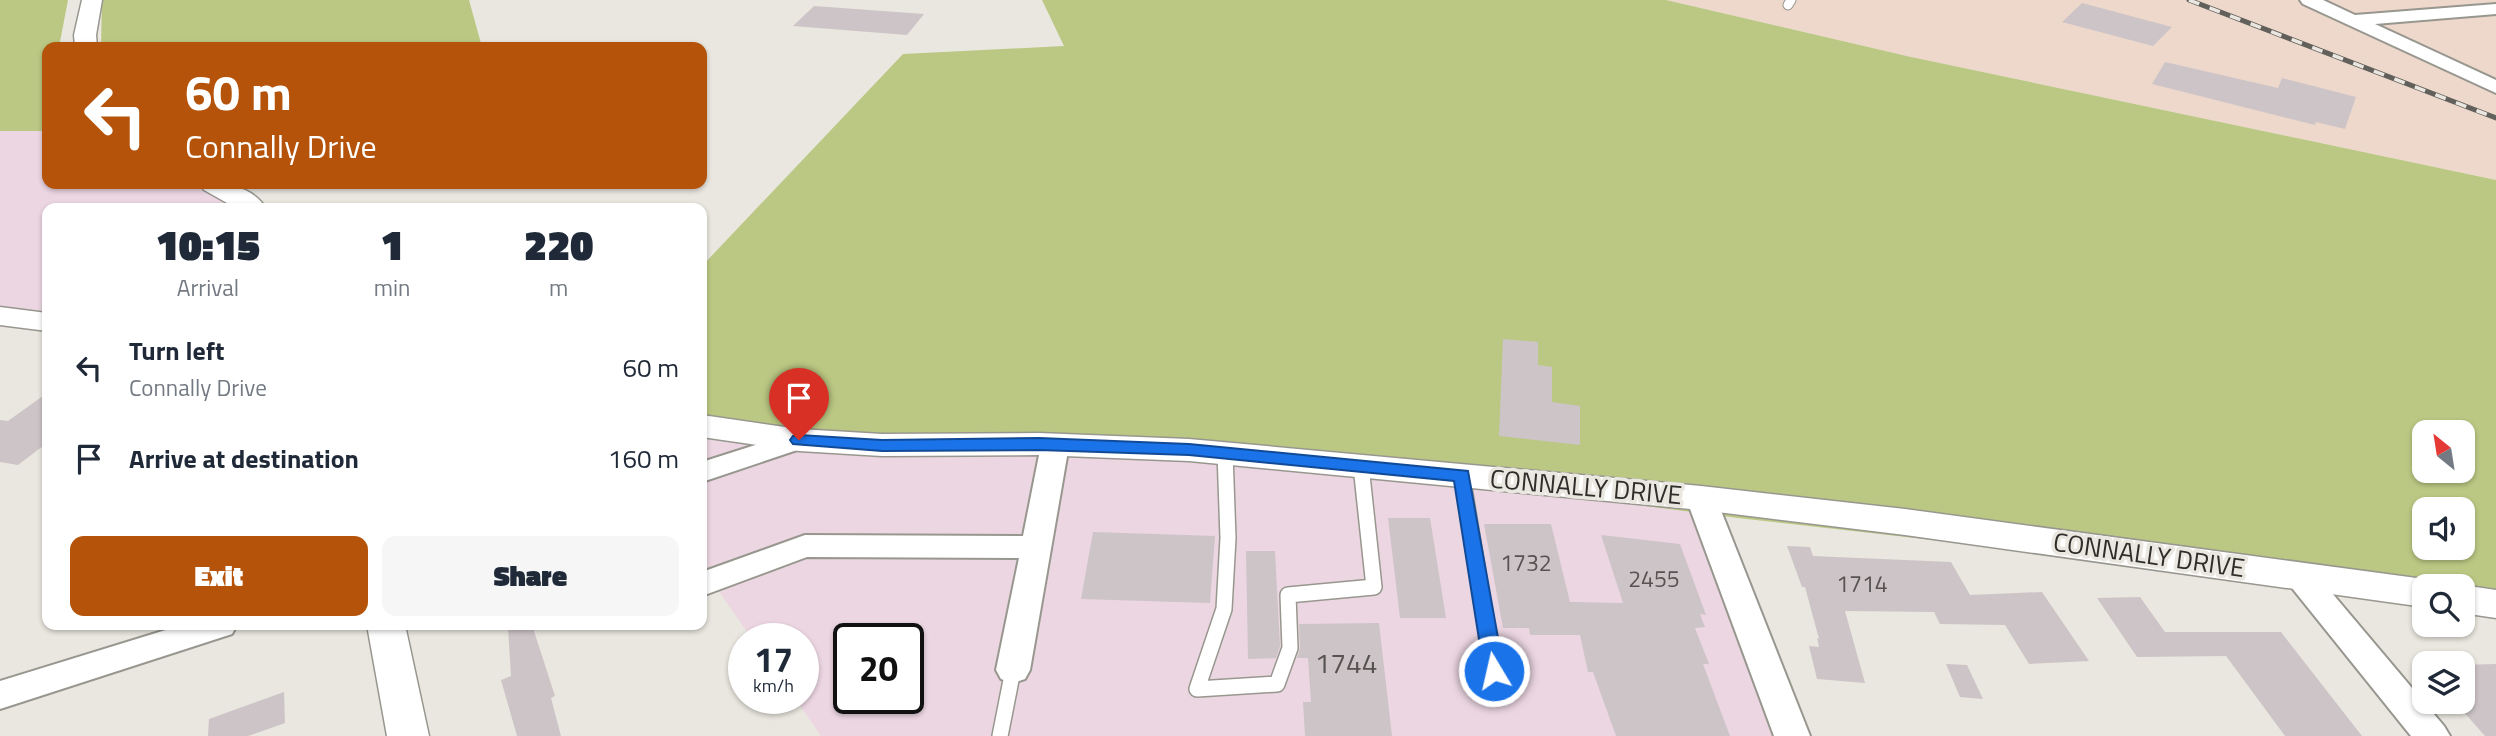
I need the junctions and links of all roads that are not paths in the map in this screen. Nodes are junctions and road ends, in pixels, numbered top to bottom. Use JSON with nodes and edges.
{"nodes":[{"id":1,"x":92,"y":0,"type":"edge"},
{"id":2,"x":2309,"y":0,"type":"edge"},
{"id":3,"x":2496,"y":9,"type":"edge"},
{"id":4,"x":2352,"y":20,"type":"junction"},
{"id":5,"x":86,"y":42,"type":"edge"},
{"id":6,"x":2496,"y":87,"type":"edge"},
{"id":7,"x":223,"y":189,"type":"edge"},
{"id":8,"x":246,"y":203,"type":"edge"},
{"id":9,"x":0,"y":316,"type":"edge"},
{"id":10,"x":42,"y":321,"type":"edge"},
{"id":11,"x":707,"y":427,"type":"edge"},
{"id":12,"x":799,"y":440,"type":"junction"},
{"id":13,"x":1055,"y":445,"type":"junction"},
{"id":14,"x":1225,"y":453,"type":"junction"},
{"id":15,"x":1360,"y":466,"type":"junction"},
{"id":16,"x":707,"y":470,"type":"edge"},
{"id":17,"x":1462,"y":476,"type":"junction"},
{"id":18,"x":1701,"y":498,"type":"junction"},
{"id":19,"x":1037,"y":547,"type":"junction"},
{"id":20,"x":2300,"y":575,"type":"junction"},
{"id":21,"x":707,"y":582,"type":"edge"},
{"id":22,"x":2412,"y":591,"type":"edge"},
{"id":23,"x":2475,"y":601,"type":"edge"},
{"id":24,"x":2496,"y":604,"type":"edge"},
{"id":25,"x":205,"y":630,"type":"edge"},
{"id":26,"x":387,"y":630,"type":"edge"},
{"id":27,"x":1013,"y":670,"type":"joint"},
{"id":28,"x":1494,"y":671,"type":"dead end"},
{"id":29,"x":0,"y":695,"type":"edge"},
{"id":30,"x":408,"y":736,"type":"edge"},
{"id":31,"x":1000,"y":736,"type":"edge"},
{"id":32,"x":1792,"y":736,"type":"edge"},
{"id":33,"x":2432,"y":736,"type":"edge"}],
"edges":[{"from":1,"to":5,"type":"street"},
{"from":2,"to":4,"type":"street"},
{"from":3,"to":4,"type":"street"},
{"from":4,"to":6,"type":"street"},
{"from":7,"to":8,"type":"street"},
{"from":9,"to":10,"type":"street"},
{"from":11,"to":12,"type":"street","name":"CONNALLY DRIVE"},
{"from":12,"to":13,"type":"street","name":"CONNALLY DRIVE"},
{"from":12,"to":16,"type":"street"},
{"from":13,"to":14,"type":"street","name":"CONNALLY DRIVE"},
{"from":13,"to":19,"type":"street"},
{"from":14,"to":15,"type":"street","name":"CONNALLY DRIVE"},
{"from":14,"to":15,"type":"lane"},
{"from":15,"to":17,"type":"street","name":"CONNALLY DRIVE"},
{"from":17,"to":18,"type":"street","name":"CONNALLY DRIVE"},
{"from":17,"to":28,"type":"lane"},
{"from":18,"to":20,"type":"street","name":"CONNALLY DRIVE"},
{"from":18,"to":32,"type":"street"},
{"from":19,"to":21,"type":"street"},
{"from":19,"to":27,"type":"street"},
{"from":20,"to":22,"type":"street","name":"CONNALLY DRIVE"},
{"from":20,"to":33,"type":"street"},
{"from":23,"to":24,"type":"street"},
{"from":25,"to":29,"type":"street"},
{"from":26,"to":30,"type":"street"},
{"from":27,"to":31,"type":"lane"}]}
